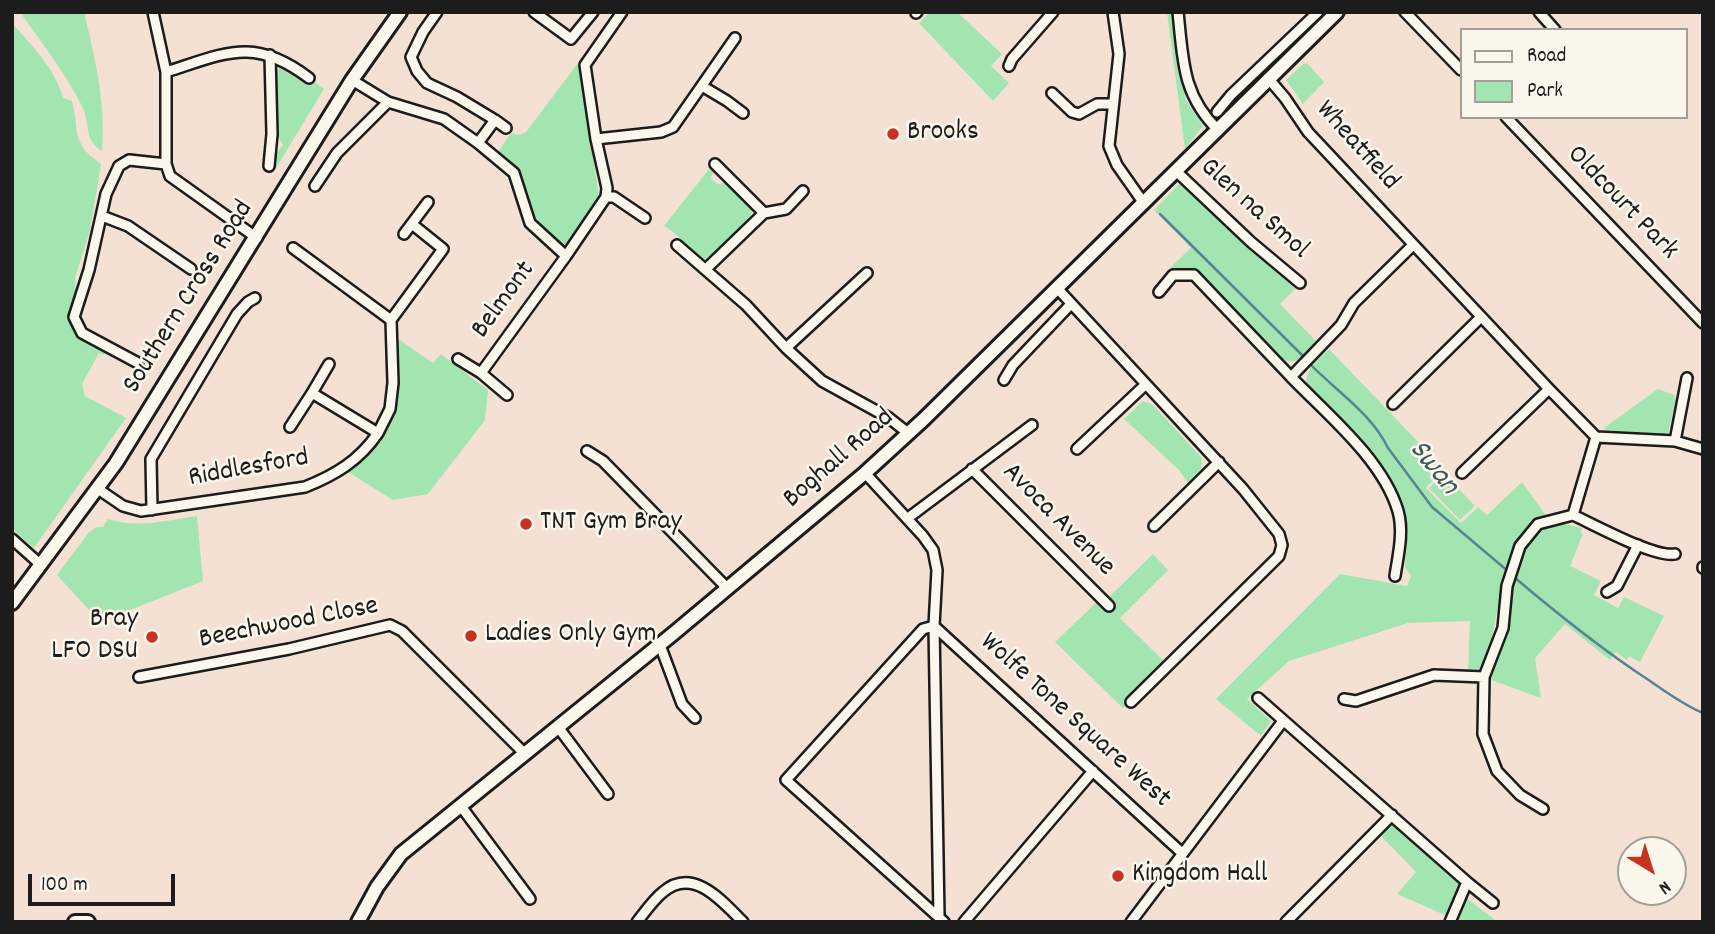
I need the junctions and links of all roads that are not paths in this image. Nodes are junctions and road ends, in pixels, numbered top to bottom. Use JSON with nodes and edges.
{"nodes":[{"id":1,"x":153,"y":12,"type":"edge"},
{"id":2,"x":400,"y":12,"type":"edge"},
{"id":3,"x":437,"y":12,"type":"edge"},
{"id":4,"x":534,"y":12,"type":"edge"},
{"id":5,"x":593,"y":12,"type":"edge"},
{"id":6,"x":622,"y":12,"type":"edge"},
{"id":7,"x":1054,"y":12,"type":"edge"},
{"id":8,"x":1113,"y":12,"type":"edge"},
{"id":9,"x":1178,"y":12,"type":"edge"},
{"id":10,"x":1318,"y":12,"type":"edge"},
{"id":11,"x":1337,"y":12,"type":"edge"},
{"id":12,"x":1405,"y":12,"type":"edge"},
{"id":13,"x":1539,"y":12,"type":"edge"},
{"id":14,"x":1553,"y":28,"type":"edge"},
{"id":15,"x":735,"y":38,"type":"dead end"},
{"id":16,"x":1288,"y":51,"type":"junction"},
{"id":17,"x":270,"y":55,"type":"junction"},
{"id":18,"x":1009,"y":66,"type":"dead end"},
{"id":19,"x":1460,"y":69,"type":"edge"},
{"id":20,"x":166,"y":72,"type":"junction"},
{"id":21,"x":309,"y":78,"type":"dead end"},
{"id":22,"x":1268,"y":78,"type":"junction"},
{"id":23,"x":352,"y":80,"type":"junction"},
{"id":24,"x":702,"y":86,"type":"junction"},
{"id":25,"x":1052,"y":93,"type":"dead end"},
{"id":26,"x":388,"y":102,"type":"junction"},
{"id":27,"x":1112,"y":104,"type":"junction"},
{"id":28,"x":1217,"y":112,"type":"dead end"},
{"id":29,"x":743,"y":113,"type":"dead end"},
{"id":30,"x":1508,"y":119,"type":"edge"},
{"id":31,"x":495,"y":120,"type":"junction"},
{"id":32,"x":506,"y":128,"type":"dead end"},
{"id":33,"x":1218,"y":130,"type":"junction"},
{"id":34,"x":596,"y":139,"type":"junction"},
{"id":35,"x":478,"y":143,"type":"junction"},
{"id":36,"x":166,"y":164,"type":"junction"},
{"id":37,"x":715,"y":164,"type":"dead end"},
{"id":38,"x":269,"y":166,"type":"dead end"},
{"id":39,"x":1176,"y":171,"type":"junction"},
{"id":40,"x":315,"y":186,"type":"dead end"},
{"id":41,"x":803,"y":191,"type":"dead end"},
{"id":42,"x":606,"y":197,"type":"junction"},
{"id":43,"x":428,"y":202,"type":"dead end"},
{"id":44,"x":1143,"y":202,"type":"junction"},
{"id":45,"x":764,"y":213,"type":"junction"},
{"id":46,"x":102,"y":216,"type":"junction"},
{"id":47,"x":645,"y":218,"type":"dead end"},
{"id":48,"x":412,"y":224,"type":"junction"},
{"id":49,"x":404,"y":234,"type":"dead end"},
{"id":50,"x":257,"y":238,"type":"junction"},
{"id":51,"x":677,"y":245,"type":"dead end"},
{"id":52,"x":1413,"y":245,"type":"junction"},
{"id":53,"x":293,"y":248,"type":"dead end"},
{"id":54,"x":566,"y":256,"type":"junction"},
{"id":55,"x":191,"y":269,"type":"dead end"},
{"id":56,"x":706,"y":269,"type":"junction"},
{"id":57,"x":867,"y":273,"type":"dead end"},
{"id":58,"x":1300,"y":283,"type":"dead end"},
{"id":59,"x":1057,"y":288,"type":"junction"},
{"id":60,"x":1159,"y":292,"type":"dead end"},
{"id":61,"x":255,"y":298,"type":"dead end"},
{"id":62,"x":1072,"y":304,"type":"junction"},
{"id":63,"x":1481,"y":317,"type":"junction"},
{"id":64,"x":391,"y":320,"type":"junction"},
{"id":65,"x":1703,"y":323,"type":"edge"},
{"id":66,"x":786,"y":348,"type":"junction"},
{"id":67,"x":458,"y":359,"type":"dead end"},
{"id":68,"x":138,"y":363,"type":"dead end"},
{"id":69,"x":330,"y":364,"type":"dead end"},
{"id":70,"x":481,"y":373,"type":"junction"},
{"id":71,"x":1291,"y":377,"type":"junction"},
{"id":72,"x":1686,"y":378,"type":"dead end"},
{"id":73,"x":1004,"y":380,"type":"dead end"},
{"id":74,"x":1145,"y":385,"type":"junction"},
{"id":75,"x":1549,"y":389,"type":"junction"},
{"id":76,"x":312,"y":393,"type":"junction"},
{"id":77,"x":507,"y":395,"type":"dead end"},
{"id":78,"x":1393,"y":404,"type":"dead end"},
{"id":79,"x":1032,"y":425,"type":"dead end"},
{"id":80,"x":290,"y":427,"type":"dead end"},
{"id":81,"x":378,"y":433,"type":"junction"},
{"id":82,"x":908,"y":433,"type":"junction"},
{"id":83,"x":1596,"y":436,"type":"junction"},
{"id":84,"x":1675,"y":441,"type":"junction"},
{"id":85,"x":1077,"y":449,"type":"dead end"},
{"id":86,"x":1703,"y":449,"type":"edge"},
{"id":87,"x":587,"y":451,"type":"dead end"},
{"id":88,"x":1219,"y":462,"type":"junction"},
{"id":89,"x":972,"y":469,"type":"junction"},
{"id":90,"x":865,"y":473,"type":"junction"},
{"id":91,"x":1462,"y":473,"type":"dead end"},
{"id":92,"x":98,"y":489,"type":"junction"},
{"id":93,"x":152,"y":510,"type":"junction"},
{"id":94,"x":1573,"y":516,"type":"junction"},
{"id":95,"x":908,"y":518,"type":"junction"},
{"id":96,"x":1154,"y":526,"type":"dead end"},
{"id":97,"x":12,"y":538,"type":"edge"},
{"id":98,"x":1638,"y":545,"type":"junction"},
{"id":99,"x":1675,"y":554,"type":"dead end"},
{"id":100,"x":41,"y":565,"type":"junction"},
{"id":101,"x":1395,"y":576,"type":"dead end"},
{"id":102,"x":727,"y":589,"type":"junction"},
{"id":103,"x":1607,"y":592,"type":"dead end"},
{"id":104,"x":12,"y":603,"type":"edge"},
{"id":105,"x":1109,"y":606,"type":"dead end"},
{"id":106,"x":934,"y":626,"type":"junction"},
{"id":107,"x":660,"y":645,"type":"junction"},
{"id":108,"x":139,"y":677,"type":"dead end"},
{"id":109,"x":1484,"y":677,"type":"junction"},
{"id":110,"x":1258,"y":698,"type":"dead end"},
{"id":111,"x":1343,"y":699,"type":"dead end"},
{"id":112,"x":1131,"y":702,"type":"dead end"},
{"id":113,"x":695,"y":718,"type":"dead end"},
{"id":114,"x":1283,"y":721,"type":"junction"},
{"id":115,"x":558,"y":727,"type":"junction"},
{"id":116,"x":524,"y":753,"type":"junction"},
{"id":117,"x":1093,"y":771,"type":"junction"},
{"id":118,"x":608,"y":794,"type":"dead end"},
{"id":119,"x":460,"y":805,"type":"junction"},
{"id":120,"x":1543,"y":809,"type":"dead end"},
{"id":121,"x":1392,"y":815,"type":"junction"},
{"id":122,"x":1182,"y":853,"type":"junction"},
{"id":123,"x":1467,"y":882,"type":"junction"},
{"id":124,"x":530,"y":899,"type":"dead end"},
{"id":125,"x":1493,"y":903,"type":"dead end"},
{"id":126,"x":942,"y":919,"type":"edge"},
{"id":127,"x":75,"y":922,"type":"edge"},
{"id":128,"x":88,"y":922,"type":"edge"},
{"id":129,"x":358,"y":922,"type":"edge"},
{"id":130,"x":637,"y":922,"type":"edge"},
{"id":131,"x":743,"y":922,"type":"edge"},
{"id":132,"x":964,"y":922,"type":"edge"},
{"id":133,"x":1130,"y":922,"type":"edge"},
{"id":134,"x":1286,"y":922,"type":"edge"},
{"id":135,"x":1450,"y":922,"type":"edge"}],
"edges":[{"from":1,"to":20,"type":"street"},
{"from":2,"to":23,"type":"street","name":"Southern Cross Road"},
{"from":3,"to":31,"type":"street"},
{"from":4,"to":5,"type":"street"},
{"from":6,"to":34,"type":"street"},
{"from":7,"to":18,"type":"street"},
{"from":8,"to":27,"type":"street"},
{"from":9,"to":33,"type":"street"},
{"from":10,"to":16,"type":"street"},
{"from":11,"to":16,"type":"street","name":"Boghall Road"},
{"from":12,"to":19,"type":"street"},
{"from":13,"to":14,"type":"street"},
{"from":15,"to":24,"type":"street"},
{"from":16,"to":22,"type":"street","name":"Boghall Road"},
{"from":16,"to":28,"type":"street"},
{"from":17,"to":20,"type":"street"},
{"from":17,"to":21,"type":"street"},
{"from":17,"to":38,"type":"street"},
{"from":20,"to":36,"type":"street"},
{"from":22,"to":33,"type":"street","name":"Boghall Road"},
{"from":22,"to":52,"type":"street","name":"Wheatfield"},
{"from":23,"to":26,"type":"street","name":"Belmont"},
{"from":23,"to":50,"type":"street","name":"Southern Cross Road"},
{"from":24,"to":29,"type":"street"},
{"from":24,"to":34,"type":"street"},
{"from":25,"to":27,"type":"street"},
{"from":26,"to":35,"type":"street","name":"Belmont"},
{"from":26,"to":40,"type":"street"},
{"from":27,"to":44,"type":"street"},
{"from":30,"to":65,"type":"street","name":"Oldcourt Park"},
{"from":31,"to":32,"type":"street"},
{"from":31,"to":35,"type":"street"},
{"from":33,"to":39,"type":"street","name":"Boghall Road"},
{"from":34,"to":42,"type":"street"},
{"from":35,"to":54,"type":"street","name":"Belmont"},
{"from":36,"to":46,"type":"street"},
{"from":36,"to":50,"type":"street"},
{"from":37,"to":45,"type":"street"},
{"from":39,"to":44,"type":"street","name":"Boghall Road"},
{"from":39,"to":58,"type":"street","name":"Glen na Smol"},
{"from":41,"to":45,"type":"street"},
{"from":42,"to":47,"type":"street"},
{"from":42,"to":54,"type":"street","name":"Belmont"},
{"from":43,"to":48,"type":"street"},
{"from":44,"to":59,"type":"street","name":"Boghall Road"},
{"from":45,"to":56,"type":"street"},
{"from":46,"to":55,"type":"street"},
{"from":46,"to":68,"type":"street"},
{"from":48,"to":49,"type":"street"},
{"from":48,"to":64,"type":"street"},
{"from":50,"to":92,"type":"street","name":"Southern Cross Road"},
{"from":51,"to":56,"type":"street"},
{"from":52,"to":63,"type":"street","name":"Wheatfield"},
{"from":52,"to":71,"type":"street"},
{"from":53,"to":64,"type":"street"},
{"from":54,"to":70,"type":"street","name":"Belmont"},
{"from":56,"to":66,"type":"street"},
{"from":57,"to":66,"type":"street"},
{"from":59,"to":62,"type":"street"},
{"from":59,"to":82,"type":"street","name":"Boghall Road"},
{"from":60,"to":71,"type":"street"},
{"from":61,"to":93,"type":"street","name":"Riddlesford"},
{"from":62,"to":73,"type":"street"},
{"from":62,"to":74,"type":"street"},
{"from":63,"to":75,"type":"street","name":"Wheatfield"},
{"from":63,"to":78,"type":"street"},
{"from":64,"to":81,"type":"street","name":"Riddlesford"},
{"from":66,"to":82,"type":"street"},
{"from":67,"to":70,"type":"street","name":"Belmont"},
{"from":69,"to":76,"type":"street","name":"Riddlesford"},
{"from":70,"to":77,"type":"street","name":"Belmont"},
{"from":71,"to":101,"type":"street"},
{"from":72,"to":84,"type":"street"},
{"from":74,"to":85,"type":"street"},
{"from":74,"to":88,"type":"street"},
{"from":75,"to":83,"type":"street","name":"Wheatfield"},
{"from":75,"to":91,"type":"street"},
{"from":76,"to":80,"type":"street","name":"Riddlesford"},
{"from":76,"to":81,"type":"street"},
{"from":79,"to":89,"type":"street","name":"Avoca Avenue"},
{"from":81,"to":93,"type":"street","name":"Riddlesford"},
{"from":82,"to":90,"type":"street","name":"Boghall Road"},
{"from":83,"to":84,"type":"street"},
{"from":83,"to":94,"type":"street"},
{"from":84,"to":86,"type":"street"},
{"from":87,"to":102,"type":"street"},
{"from":88,"to":96,"type":"street"},
{"from":88,"to":112,"type":"street"},
{"from":89,"to":95,"type":"street","name":"Avoca Avenue"},
{"from":89,"to":105,"type":"street","name":"Avoca Avenue"},
{"from":90,"to":95,"type":"street"},
{"from":90,"to":102,"type":"street","name":"Boghall Road"},
{"from":92,"to":93,"type":"street","name":"Riddlesford"},
{"from":92,"to":100,"type":"street","name":"Southern Cross Road"},
{"from":94,"to":98,"type":"street"},
{"from":94,"to":109,"type":"street"},
{"from":95,"to":106,"type":"street"},
{"from":97,"to":100,"type":"street"},
{"from":98,"to":99,"type":"street"},
{"from":98,"to":103,"type":"street"},
{"from":100,"to":104,"type":"street","name":"Southern Cross Road"},
{"from":102,"to":107,"type":"street","name":"Boghall Road"},
{"from":106,"to":117,"type":"street","name":"Wolfe Tone Square West"},
{"from":106,"to":126,"type":"street"},
{"from":106,"to":126,"type":"street"},
{"from":107,"to":113,"type":"street"},
{"from":107,"to":115,"type":"street","name":"Boghall Road"},
{"from":108,"to":116,"type":"street","name":"Beechwood Close"},
{"from":109,"to":111,"type":"street"},
{"from":109,"to":120,"type":"street"},
{"from":110,"to":114,"type":"street"},
{"from":114,"to":121,"type":"street"},
{"from":114,"to":122,"type":"street"},
{"from":115,"to":116,"type":"street","name":"Boghall Road"},
{"from":115,"to":118,"type":"street"},
{"from":116,"to":119,"type":"street","name":"Boghall Road"},
{"from":117,"to":122,"type":"street","name":"Wolfe Tone Square West"},
{"from":117,"to":132,"type":"street"},
{"from":119,"to":124,"type":"street"},
{"from":119,"to":129,"type":"street","name":"Boghall Road"},
{"from":121,"to":123,"type":"street"},
{"from":121,"to":134,"type":"street"},
{"from":122,"to":133,"type":"street"},
{"from":123,"to":125,"type":"street"},
{"from":123,"to":135,"type":"street"},
{"from":127,"to":128,"type":"street"},
{"from":130,"to":131,"type":"street"}]}
